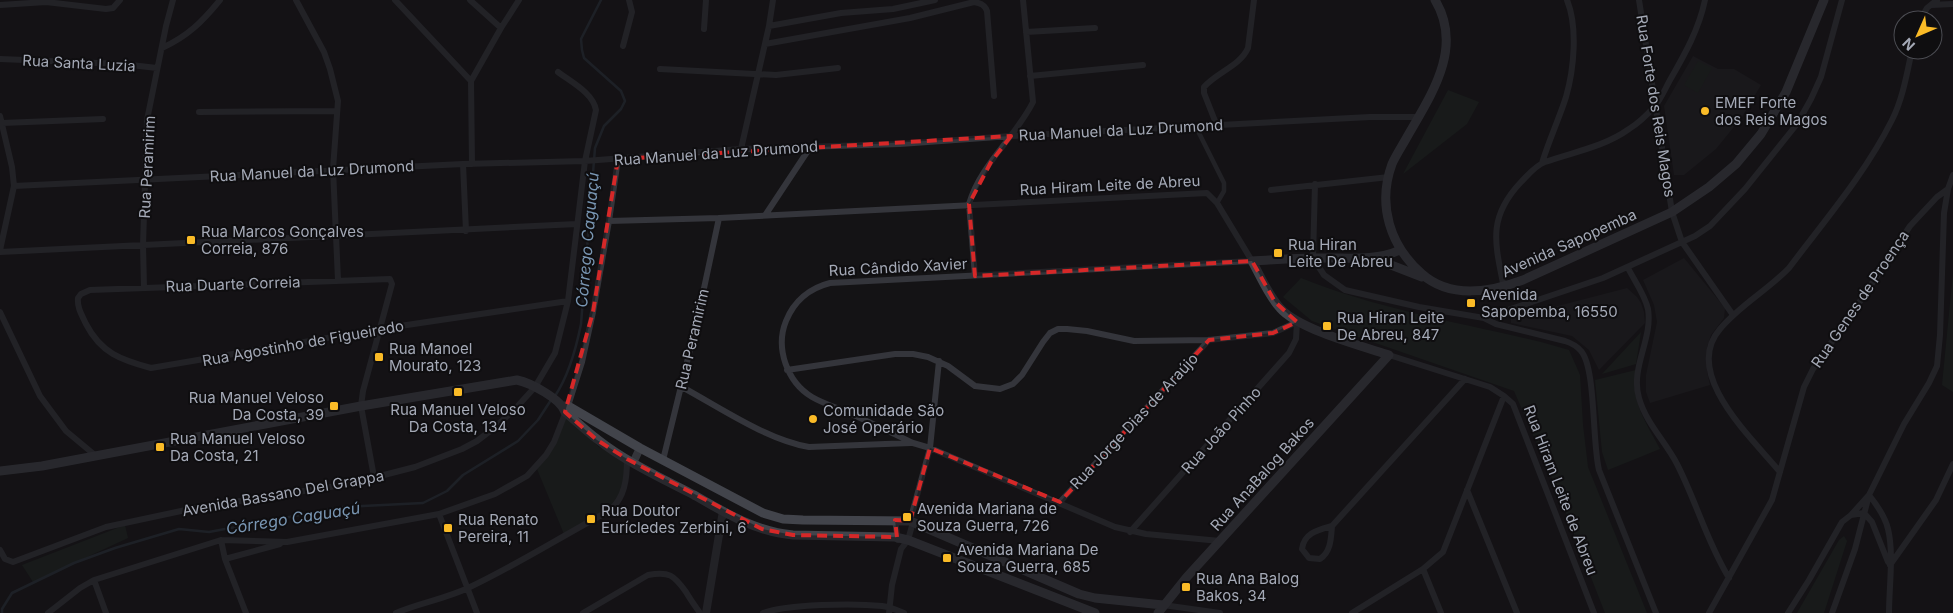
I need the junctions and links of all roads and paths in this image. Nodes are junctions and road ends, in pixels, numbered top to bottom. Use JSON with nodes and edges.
{"nodes":[{"id":1,"x":120,"y":0,"type":"edge"},
{"id":2,"x":173,"y":0,"type":"edge"},
{"id":3,"x":220,"y":0,"type":"edge"},
{"id":4,"x":296,"y":0,"type":"edge"},
{"id":5,"x":395,"y":0,"type":"edge"},
{"id":6,"x":470,"y":0,"type":"edge"},
{"id":7,"x":520,"y":0,"type":"edge"},
{"id":8,"x":629,"y":0,"type":"edge"},
{"id":9,"x":706,"y":0,"type":"edge"},
{"id":10,"x":773,"y":0,"type":"edge"},
{"id":11,"x":935,"y":0,"type":"edge"},
{"id":12,"x":1023,"y":0,"type":"edge"},
{"id":13,"x":1254,"y":0,"type":"edge"},
{"id":14,"x":1435,"y":0,"type":"edge"},
{"id":15,"x":1567,"y":0,"type":"edge"},
{"id":16,"x":1639,"y":0,"type":"edge"},
{"id":17,"x":1705,"y":0,"type":"edge"},
{"id":18,"x":1824,"y":0,"type":"edge"},
{"id":19,"x":1842,"y":0,"type":"edge"},
{"id":20,"x":1937,"y":0,"type":"edge"},
{"id":21,"x":1953,"y":4,"type":"edge"},
{"id":22,"x":0,"y":5,"type":"edge"},
{"id":23,"x":1930,"y":5,"type":"junction"},
{"id":24,"x":1925,"y":10,"type":"edge"},
{"id":25,"x":769,"y":26,"type":"junction"},
{"id":26,"x":501,"y":28,"type":"junction"},
{"id":27,"x":1095,"y":28,"type":"dead end"},
{"id":28,"x":704,"y":30,"type":"dead end"},
{"id":29,"x":1026,"y":32,"type":"junction"},
{"id":30,"x":765,"y":44,"type":"junction"},
{"id":31,"x":623,"y":46,"type":"dead end"},
{"id":32,"x":162,"y":48,"type":"junction"},
{"id":33,"x":0,"y":59,"type":"edge"},
{"id":34,"x":1910,"y":60,"type":"edge"},
{"id":35,"x":1143,"y":65,"type":"dead end"},
{"id":36,"x":157,"y":68,"type":"junction"},
{"id":37,"x":838,"y":68,"type":"dead end"},
{"id":38,"x":660,"y":69,"type":"dead end"},
{"id":39,"x":558,"y":72,"type":"dead end"},
{"id":40,"x":758,"y":73,"type":"junction"},
{"id":41,"x":1030,"y":76,"type":"junction"},
{"id":42,"x":471,"y":81,"type":"junction"},
{"id":43,"x":994,"y":96,"type":"dead end"},
{"id":44,"x":1656,"y":105,"type":"junction"},
{"id":45,"x":337,"y":111,"type":"junction"},
{"id":46,"x":199,"y":112,"type":"dead end"},
{"id":47,"x":0,"y":116,"type":"edge"},
{"id":48,"x":1419,"y":117,"type":"junction"},
{"id":49,"x":103,"y":119,"type":"dead end"},
{"id":50,"x":2,"y":123,"type":"junction"},
{"id":51,"x":1217,"y":126,"type":"junction"},
{"id":52,"x":1196,"y":127,"type":"junction"},
{"id":53,"x":1011,"y":136,"type":"junction"},
{"id":54,"x":811,"y":146,"type":"junction"},
{"id":55,"x":741,"y":149,"type":"junction"},
{"id":56,"x":618,"y":159,"type":"junction"},
{"id":57,"x":588,"y":161,"type":"junction"},
{"id":58,"x":1542,"y":163,"type":"junction"},
{"id":59,"x":463,"y":164,"type":"junction"},
{"id":60,"x":472,"y":164,"type":"junction"},
{"id":61,"x":333,"y":169,"type":"junction"},
{"id":62,"x":1953,"y":175,"type":"edge"},
{"id":63,"x":1389,"y":177,"type":"junction"},
{"id":64,"x":145,"y":180,"type":"junction"},
{"id":65,"x":1315,"y":184,"type":"junction"},
{"id":66,"x":14,"y":186,"type":"junction"},
{"id":67,"x":1948,"y":189,"type":"junction"},
{"id":68,"x":1271,"y":190,"type":"dead end"},
{"id":69,"x":1217,"y":203,"type":"junction"},
{"id":70,"x":969,"y":204,"type":"junction"},
{"id":71,"x":1672,"y":212,"type":"junction"},
{"id":72,"x":766,"y":214,"type":"junction"},
{"id":73,"x":719,"y":218,"type":"junction"},
{"id":74,"x":609,"y":221,"type":"junction"},
{"id":75,"x":577,"y":224,"type":"junction"},
{"id":76,"x":466,"y":231,"type":"junction"},
{"id":77,"x":336,"y":235,"type":"junction"},
{"id":78,"x":1682,"y":242,"type":"junction"},
{"id":79,"x":143,"y":245,"type":"junction"},
{"id":80,"x":1400,"y":250,"type":"junction"},
{"id":81,"x":0,"y":251,"type":"edge"},
{"id":82,"x":1313,"y":258,"type":"junction"},
{"id":83,"x":1370,"y":258,"type":"junction"},
{"id":84,"x":1252,"y":261,"type":"junction"},
{"id":85,"x":1628,"y":268,"type":"junction"},
{"id":86,"x":975,"y":276,"type":"junction"},
{"id":87,"x":1428,"y":279,"type":"junction"},
{"id":88,"x":338,"y":280,"type":"junction"},
{"id":89,"x":144,"y":288,"type":"junction"},
{"id":90,"x":1504,"y":288,"type":"junction"},
{"id":91,"x":81,"y":294,"type":"joint"},
{"id":92,"x":568,"y":301,"type":"junction"},
{"id":93,"x":0,"y":312,"type":"edge"},
{"id":94,"x":1733,"y":315,"type":"junction"},
{"id":95,"x":1484,"y":318,"type":"junction"},
{"id":96,"x":1297,"y":322,"type":"junction"},
{"id":97,"x":380,"y":329,"type":"junction"},
{"id":98,"x":1209,"y":340,"type":"junction"},
{"id":99,"x":1389,"y":355,"type":"junction"},
{"id":100,"x":938,"y":361,"type":"junction"},
{"id":101,"x":788,"y":370,"type":"junction"},
{"id":102,"x":1465,"y":379,"type":"junction"},
{"id":103,"x":682,"y":387,"type":"junction"},
{"id":104,"x":537,"y":388,"type":"junction"},
{"id":105,"x":1504,"y":396,"type":"junction"},
{"id":106,"x":361,"y":406,"type":"junction"},
{"id":107,"x":564,"y":406,"type":"junction"},
{"id":108,"x":913,"y":442,"type":"junction"},
{"id":109,"x":930,"y":448,"type":"junction"},
{"id":110,"x":639,"y":450,"type":"junction"},
{"id":111,"x":96,"y":456,"type":"junction"},
{"id":112,"x":663,"y":460,"type":"junction"},
{"id":113,"x":632,"y":461,"type":"junction"},
{"id":114,"x":1953,"y":464,"type":"edge"},
{"id":115,"x":0,"y":471,"type":"edge"},
{"id":116,"x":1780,"y":472,"type":"junction"},
{"id":117,"x":374,"y":477,"type":"junction"},
{"id":118,"x":1467,"y":490,"type":"junction"},
{"id":119,"x":1869,"y":494,"type":"junction"},
{"id":120,"x":1060,"y":502,"type":"junction"},
{"id":121,"x":723,"y":511,"type":"junction"},
{"id":122,"x":1864,"y":513,"type":"junction"},
{"id":123,"x":439,"y":514,"type":"junction"},
{"id":124,"x":1851,"y":515,"type":"junction"},
{"id":125,"x":895,"y":520,"type":"junction"},
{"id":126,"x":912,"y":522,"type":"junction"},
{"id":127,"x":1332,"y":526,"type":"junction"},
{"id":128,"x":1130,"y":532,"type":"junction"},
{"id":129,"x":897,"y":537,"type":"junction"},
{"id":130,"x":221,"y":540,"type":"junction"},
{"id":131,"x":908,"y":540,"type":"junction"},
{"id":132,"x":1220,"y":541,"type":"junction"},
{"id":133,"x":287,"y":542,"type":"junction"},
{"id":134,"x":901,"y":549,"type":"junction"},
{"id":135,"x":1,"y":553,"type":"edge"},
{"id":136,"x":225,"y":559,"type":"junction"},
{"id":137,"x":1890,"y":566,"type":"junction"},
{"id":138,"x":1423,"y":569,"type":"junction"},
{"id":139,"x":1729,"y":578,"type":"junction"},
{"id":140,"x":94,"y":580,"type":"junction"},
{"id":141,"x":468,"y":588,"type":"junction"},
{"id":142,"x":1163,"y":605,"type":"junction"},
{"id":143,"x":889,"y":610,"type":"edge"},
{"id":144,"x":48,"y":613,"type":"edge"},
{"id":145,"x":106,"y":613,"type":"edge"},
{"id":146,"x":246,"y":613,"type":"edge"},
{"id":147,"x":396,"y":613,"type":"edge"},
{"id":148,"x":476,"y":613,"type":"edge"},
{"id":149,"x":583,"y":613,"type":"edge"},
{"id":150,"x":700,"y":613,"type":"edge"},
{"id":151,"x":706,"y":613,"type":"edge"},
{"id":152,"x":763,"y":613,"type":"edge"},
{"id":153,"x":904,"y":613,"type":"edge"},
{"id":154,"x":1095,"y":613,"type":"edge"},
{"id":155,"x":1158,"y":613,"type":"edge"},
{"id":156,"x":1220,"y":613,"type":"edge"},
{"id":157,"x":1352,"y":613,"type":"edge"},
{"id":158,"x":1441,"y":613,"type":"edge"},
{"id":159,"x":1517,"y":613,"type":"edge"},
{"id":160,"x":1594,"y":613,"type":"edge"},
{"id":161,"x":1656,"y":613,"type":"edge"},
{"id":162,"x":1708,"y":613,"type":"edge"},
{"id":163,"x":1788,"y":613,"type":"edge"},
{"id":164,"x":1832,"y":613,"type":"edge"},
{"id":165,"x":1889,"y":613,"type":"edge"}],
"edges":[{"from":1,"to":22,"type":"street"},
{"from":2,"to":32,"type":"street","name":"Rua Peramirim"},
{"from":3,"to":32,"type":"street"},
{"from":4,"to":45,"type":"street"},
{"from":5,"to":42,"type":"street"},
{"from":6,"to":26,"type":"street"},
{"from":7,"to":26,"type":"street"},
{"from":8,"to":31,"type":"street"},
{"from":9,"to":28,"type":"street"},
{"from":10,"to":25,"type":"street"},
{"from":11,"to":25,"type":"street"},
{"from":12,"to":29,"type":"street"},
{"from":13,"to":51,"type":"street"},
{"from":14,"to":48,"type":"main road","name":"Avenida Sapopemba"},
{"from":15,"to":58,"type":"street"},
{"from":16,"to":44,"type":"street","name":"Rua Forte dos Reis Magos"},
{"from":17,"to":44,"type":"street"},
{"from":18,"to":71,"type":"main road","name":"Avenida Sapopemba"},
{"from":19,"to":78,"type":"street"},
{"from":20,"to":23,"type":"street"},
{"from":21,"to":23,"type":"street"},
{"from":23,"to":24,"type":"street"},
{"from":25,"to":30,"type":"street"},
{"from":26,"to":42,"type":"street"},
{"from":27,"to":29,"type":"street"},
{"from":29,"to":41,"type":"street"},
{"from":30,"to":40,"type":"street"},
{"from":30,"to":43,"type":"street"},
{"from":32,"to":36,"type":"street","name":"Rua Peramirim"},
{"from":33,"to":36,"type":"street","name":"Rua Santa Luzia"},
{"from":34,"to":94,"type":"street"},
{"from":35,"to":41,"type":"street"},
{"from":36,"to":64,"type":"street","name":"Rua Peramirim"},
{"from":37,"to":40,"type":"street"},
{"from":38,"to":40,"type":"street"},
{"from":39,"to":57,"type":"street","name":"Avenida Bassano Del Grappa"},
{"from":40,"to":55,"type":"street"},
{"from":41,"to":53,"type":"street"},
{"from":42,"to":60,"type":"street"},
{"from":44,"to":58,"type":"street"},
{"from":44,"to":71,"type":"street","name":"Rua Forte dos Reis Magos"},
{"from":45,"to":46,"type":"street"},
{"from":45,"to":61,"type":"street"},
{"from":47,"to":50,"type":"street"},
{"from":48,"to":51,"type":"street","name":"Rua Manuel da Luz Drumond"},
{"from":48,"to":63,"type":"main road","name":"Avenida Sapopemba"},
{"from":49,"to":50,"type":"street"},
{"from":50,"to":66,"type":"street"},
{"from":51,"to":52,"type":"street","name":"Rua Manuel da Luz Drumond"},
{"from":52,"to":53,"type":"street","name":"Rua Manuel da Luz Drumond"},
{"from":52,"to":69,"type":"street"},
{"from":53,"to":54,"type":"street","name":"Rua Manuel da Luz Drumond"},
{"from":53,"to":70,"type":"street"},
{"from":54,"to":55,"type":"street","name":"Rua Manuel da Luz Drumond"},
{"from":54,"to":72,"type":"street"},
{"from":55,"to":56,"type":"street","name":"Rua Manuel da Luz Drumond"},
{"from":56,"to":57,"type":"street","name":"Rua Manuel da Luz Drumond"},
{"from":56,"to":74,"type":"street"},
{"from":57,"to":60,"type":"street","name":"Rua Manuel da Luz Drumond"},
{"from":57,"to":75,"type":"street","name":"Avenida Bassano Del Grappa"},
{"from":58,"to":90,"type":"street"},
{"from":59,"to":60,"type":"street","name":"Rua Manuel da Luz Drumond"},
{"from":59,"to":61,"type":"street","name":"Rua Manuel da Luz Drumond"},
{"from":59,"to":76,"type":"street"},
{"from":61,"to":64,"type":"street","name":"Rua Manuel da Luz Drumond"},
{"from":61,"to":77,"type":"street"},
{"from":62,"to":67,"type":"street"},
{"from":63,"to":65,"type":"street"},
{"from":63,"to":80,"type":"main road","name":"Avenida Sapopemba"},
{"from":64,"to":66,"type":"street","name":"Rua Manuel da Luz Drumond"},
{"from":64,"to":79,"type":"street","name":"Rua Peramirim"},
{"from":65,"to":68,"type":"street"},
{"from":65,"to":82,"type":"street"},
{"from":66,"to":81,"type":"street"},
{"from":67,"to":116,"type":"street","name":"Rua Genes de Proença"},
{"from":67,"to":119,"type":"street"},
{"from":69,"to":70,"type":"street","name":"Rua Hiram Leite de Abreu"},
{"from":69,"to":84,"type":"street","name":"Rua Hiram Leite de Abreu"},
{"from":70,"to":72,"type":"street","name":"Rua Hiram Leite de Abreu"},
{"from":70,"to":86,"type":"street"},
{"from":71,"to":78,"type":"street","name":"Rua Forte dos Reis Magos"},
{"from":71,"to":90,"type":"main road","name":"Avenida Sapopemba"},
{"from":72,"to":73,"type":"street","name":"Rua Hiram Leite de Abreu"},
{"from":73,"to":74,"type":"street","name":"Rua Hiram Leite de Abreu"},
{"from":73,"to":103,"type":"street","name":"Rua Peramirim"},
{"from":74,"to":107,"type":"street"},
{"from":75,"to":76,"type":"street"},
{"from":75,"to":92,"type":"street","name":"Avenida Bassano Del Grappa"},
{"from":76,"to":77,"type":"street"},
{"from":77,"to":79,"type":"street"},
{"from":77,"to":88,"type":"street"},
{"from":78,"to":85,"type":"street"},
{"from":78,"to":94,"type":"street","name":"Rua Forte dos Reis Magos"},
{"from":79,"to":81,"type":"street"},
{"from":79,"to":89,"type":"street","name":"Rua Peramirim"},
{"from":80,"to":83,"type":"main road","name":"Rua Cândido Xavier"},
{"from":80,"to":87,"type":"main road","name":"Avenida Sapopemba"},
{"from":82,"to":83,"type":"main road","name":"Rua Cândido Xavier"},
{"from":82,"to":84,"type":"main road","name":"Rua Cândido Xavier"},
{"from":82,"to":95,"type":"street"},
{"from":83,"to":87,"type":"main road"},
{"from":84,"to":86,"type":"street","name":"Rua Cândido Xavier"},
{"from":84,"to":96,"type":"main road","name":"Rua Hiram Leite de Abreu"},
{"from":85,"to":95,"type":"street"},
{"from":85,"to":139,"type":"street"},
{"from":86,"to":101,"type":"street","name":"Rua Cândido Xavier"},
{"from":87,"to":90,"type":"main road","name":"Avenida Sapopemba"},
{"from":88,"to":89,"type":"street","name":"Rua Duarte Correia"},
{"from":88,"to":97,"type":"street","name":"Rua Duarte Correia"},
{"from":89,"to":91,"type":"street","name":"Rua Duarte Correia"},
{"from":91,"to":97,"type":"street","name":"Rua Agostinho de Figueiredo"},
{"from":92,"to":97,"type":"street","name":"Rua Agostinho de Figueiredo"},
{"from":92,"to":104,"type":"street","name":"Avenida Bassano Del Grappa"},
{"from":93,"to":111,"type":"street"},
{"from":94,"to":116,"type":"street"},
{"from":95,"to":161,"type":"street"},
{"from":96,"to":98,"type":"street"},
{"from":96,"to":99,"type":"main road","name":"Rua Hiram Leite de Abreu"},
{"from":96,"to":128,"type":"street","name":"Rua João Pinho"},
{"from":97,"to":106,"type":"street"},
{"from":98,"to":100,"type":"street"},
{"from":98,"to":120,"type":"street","name":"Rua Jorge Dias de Araújo"},
{"from":99,"to":102,"type":"street","name":"Rua Hiram Leite de Abreu"},
{"from":99,"to":132,"type":"main road","name":"Rua AnaBalog Bakos"},
{"from":100,"to":101,"type":"street"},
{"from":100,"to":109,"type":"street"},
{"from":101,"to":108,"type":"street","name":"Rua Cândido Xavier"},
{"from":102,"to":105,"type":"street","name":"Rua Hiram Leite de Abreu"},
{"from":102,"to":127,"type":"street"},
{"from":103,"to":108,"type":"street"},
{"from":103,"to":112,"type":"street","name":"Rua Peramirim"},
{"from":104,"to":106,"type":"main road"},
{"from":104,"to":107,"type":"main road"},
{"from":104,"to":117,"type":"street","name":"Avenida Bassano Del Grappa"},
{"from":105,"to":118,"type":"street"},
{"from":105,"to":160,"type":"street","name":"Rua Hiram Leite de Abreu"},
{"from":106,"to":111,"type":"main road"},
{"from":106,"to":117,"type":"street"},
{"from":107,"to":110,"type":"main road"},
{"from":107,"to":113,"type":"main road"},
{"from":107,"to":123,"type":"street"},
{"from":108,"to":109,"type":"street","name":"Rua Cândido Xavier"},
{"from":109,"to":120,"type":"street","name":"Rua Cândido Xavier"},
{"from":109,"to":126,"type":"street"},
{"from":110,"to":112,"type":"main road"},
{"from":110,"to":113,"type":"street"},
{"from":111,"to":115,"type":"main road"},
{"from":112,"to":125,"type":"main road"},
{"from":113,"to":121,"type":"main road"},
{"from":113,"to":141,"type":"street"},
{"from":114,"to":137,"type":"street"},
{"from":116,"to":139,"type":"street","name":"Rua Genes de Proença"},
{"from":117,"to":135,"type":"street","name":"Avenida Bassano Del Grappa"},
{"from":118,"to":138,"type":"street"},
{"from":118,"to":159,"type":"street"},
{"from":119,"to":122,"type":"street"},
{"from":119,"to":124,"type":"street"},
{"from":119,"to":137,"type":"street"},
{"from":120,"to":128,"type":"street","name":"Rua Cândido Xavier"},
{"from":121,"to":129,"type":"main road"},
{"from":121,"to":151,"type":"street"},
{"from":122,"to":124,"type":"street"},
{"from":122,"to":137,"type":"street"},
{"from":122,"to":164,"type":"street"},
{"from":123,"to":133,"type":"street"},
{"from":123,"to":141,"type":"street"},
{"from":124,"to":163,"type":"street"},
{"from":125,"to":126,"type":"main road"},
{"from":125,"to":129,"type":"street"},
{"from":126,"to":131,"type":"street"},
{"from":126,"to":142,"type":"main road"},
{"from":127,"to":127,"type":"street"},
{"from":128,"to":132,"type":"street","name":"Rua Cândido Xavier"},
{"from":129,"to":131,"type":"main road"},
{"from":129,"to":134,"type":"street"},
{"from":130,"to":133,"type":"street"},
{"from":130,"to":136,"type":"street"},
{"from":130,"to":140,"type":"street"},
{"from":131,"to":134,"type":"street"},
{"from":131,"to":154,"type":"main road"},
{"from":132,"to":142,"type":"main road","name":"Rua AnaBalog Bakos"},
{"from":133,"to":136,"type":"street"},
{"from":134,"to":143,"type":"street"},
{"from":136,"to":146,"type":"street"},
{"from":137,"to":165,"type":"street"},
{"from":138,"to":157,"type":"street"},
{"from":138,"to":158,"type":"street"},
{"from":139,"to":162,"type":"street","name":"Rua Genes de Proença"},
{"from":140,"to":144,"type":"street"},
{"from":140,"to":145,"type":"street"},
{"from":141,"to":147,"type":"street"},
{"from":141,"to":148,"type":"street"},
{"from":142,"to":155,"type":"main road","name":"Rua AnaBalog Bakos"},
{"from":142,"to":156,"type":"street"},
{"from":143,"to":152,"type":"street"},
{"from":143,"to":153,"type":"street"},
{"from":149,"to":150,"type":"street"}]}
